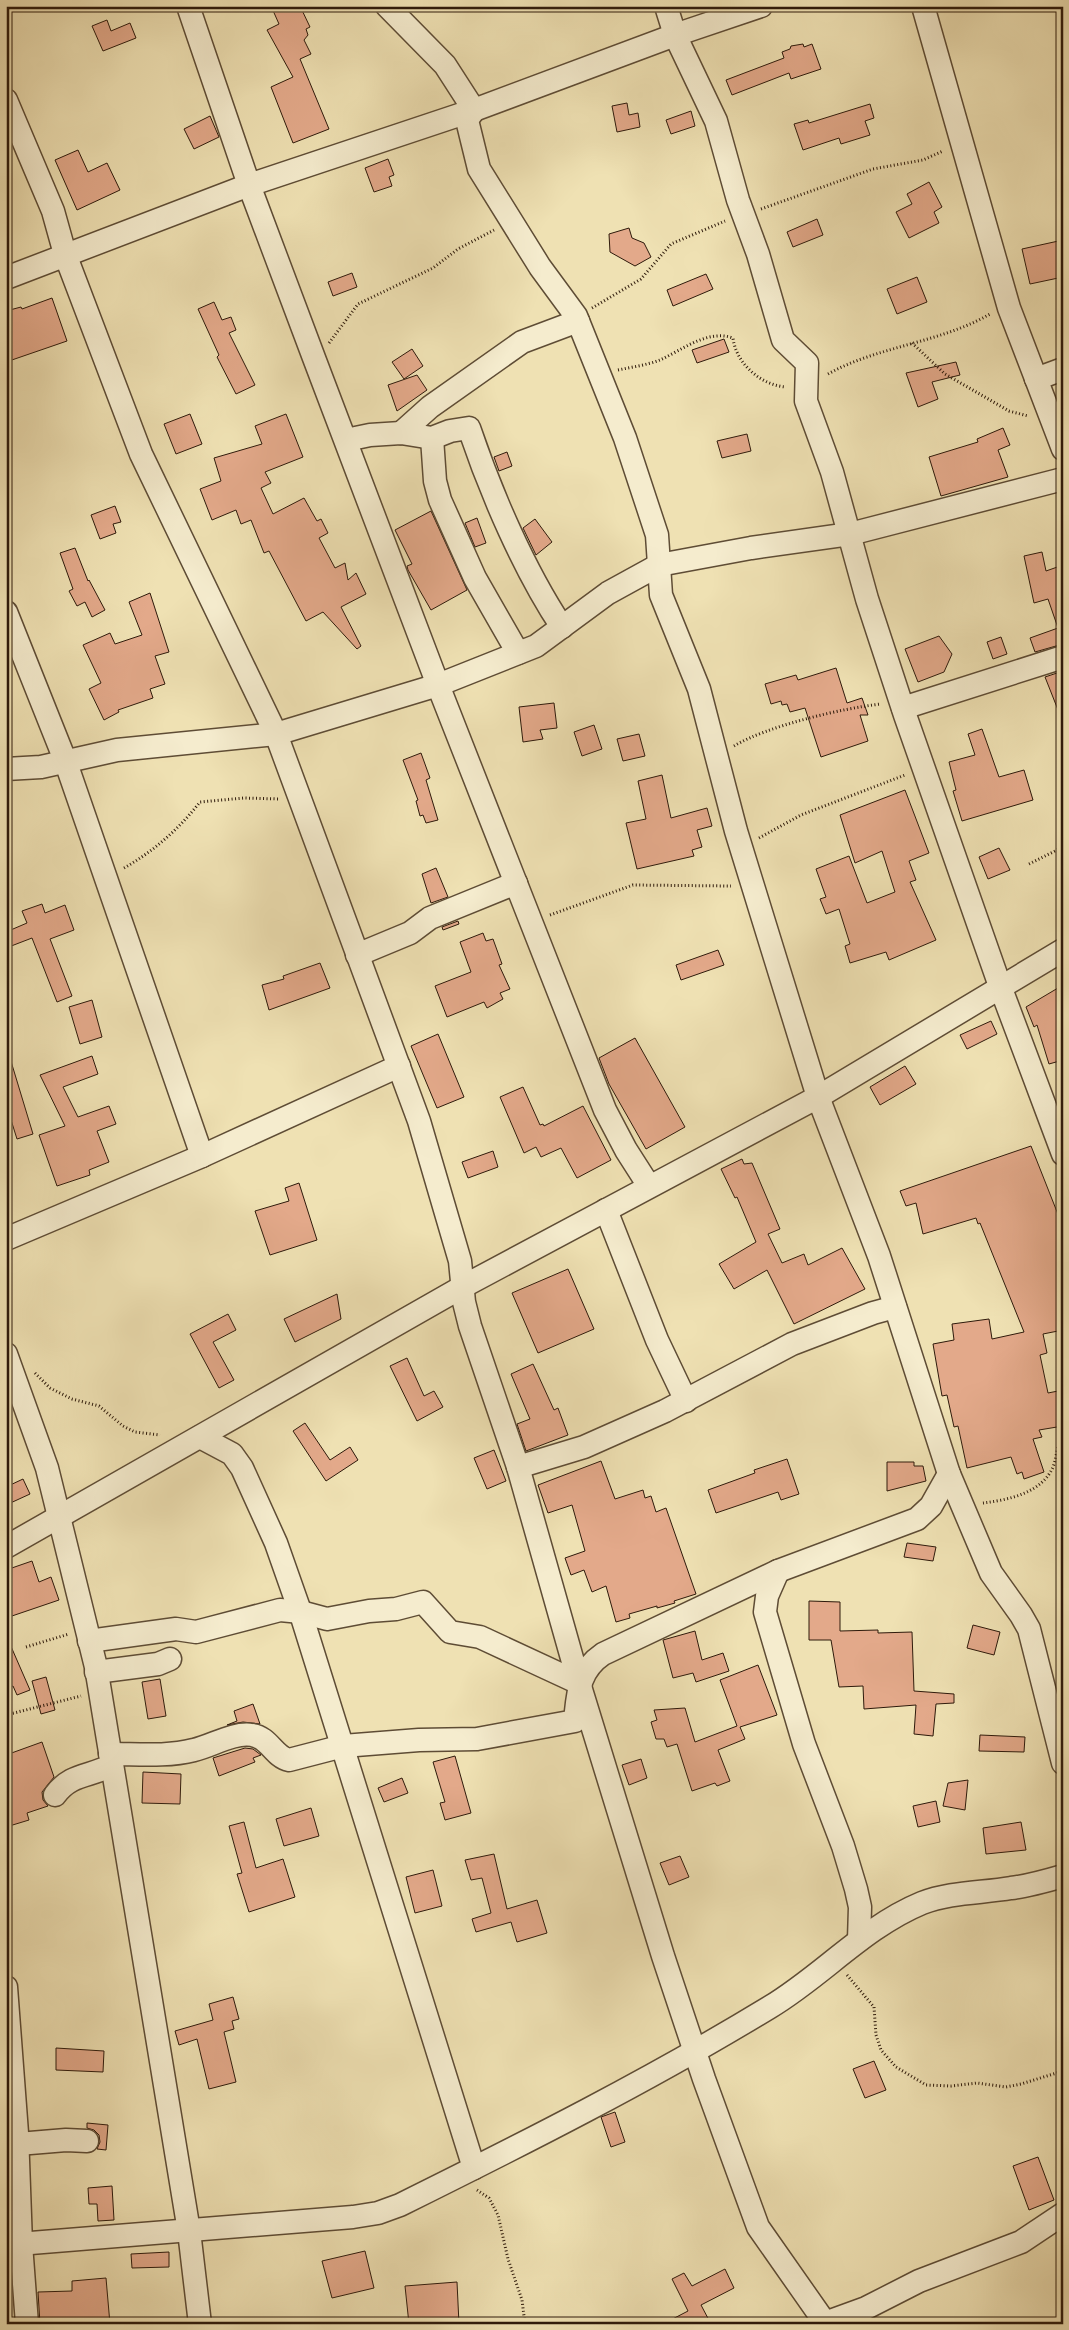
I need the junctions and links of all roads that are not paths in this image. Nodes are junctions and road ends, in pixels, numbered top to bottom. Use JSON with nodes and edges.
{"nodes":[{"id":1,"x":188,"y":6,"type":"edge"},
{"id":2,"x":387,"y":6,"type":"edge"},
{"id":3,"x":666,"y":6,"type":"edge"},
{"id":4,"x":760,"y":6,"type":"edge"},
{"id":5,"x":923,"y":6,"type":"edge"},
{"id":6,"x":675,"y":36,"type":"junction"},
{"id":7,"x":6,"y":100,"type":"edge"},
{"id":8,"x":474,"y":110,"type":"junction"},
{"id":9,"x":249,"y":185,"type":"junction"},
{"id":10,"x":65,"y":254,"type":"junction"},
{"id":11,"x":6,"y":278,"type":"edge"},
{"id":12,"x":578,"y":321,"type":"junction"},
{"id":13,"x":1063,"y":369,"type":"edge"},
{"id":14,"x":1036,"y":379,"type":"junction"},
{"id":15,"x":402,"y":433,"type":"junction"},
{"id":16,"x":432,"y":438,"type":"junction"},
{"id":17,"x":346,"y":440,"type":"junction"},
{"id":18,"x":1063,"y":449,"type":"edge"},
{"id":19,"x":1063,"y":479,"type":"edge"},
{"id":20,"x":850,"y":534,"type":"junction"},
{"id":21,"x":659,"y":565,"type":"junction"},
{"id":22,"x":6,"y":612,"type":"edge"},
{"id":23,"x":562,"y":627,"type":"junction"},
{"id":24,"x":518,"y":653,"type":"junction"},
{"id":25,"x":1063,"y":657,"type":"edge"},
{"id":26,"x":438,"y":685,"type":"junction"},
{"id":27,"x":903,"y":708,"type":"junction"},
{"id":28,"x":276,"y":734,"type":"junction"},
{"id":29,"x":65,"y":760,"type":"junction"},
{"id":30,"x":6,"y":769,"type":"edge"},
{"id":31,"x":516,"y":883,"type":"junction"},
{"id":32,"x":1063,"y":950,"type":"edge"},
{"id":33,"x":357,"y":955,"type":"junction"},
{"id":34,"x":1000,"y":986,"type":"junction"},
{"id":35,"x":398,"y":1066,"type":"junction"},
{"id":36,"x":818,"y":1097,"type":"junction"},
{"id":37,"x":1063,"y":1154,"type":"edge"},
{"id":38,"x":202,"y":1156,"type":"junction"},
{"id":39,"x":649,"y":1186,"type":"junction"},
{"id":40,"x":606,"y":1210,"type":"junction"},
{"id":41,"x":6,"y":1239,"type":"edge"},
{"id":42,"x":464,"y":1286,"type":"junction"},
{"id":43,"x":895,"y":1307,"type":"junction"},
{"id":44,"x":6,"y":1354,"type":"edge"},
{"id":45,"x":686,"y":1401,"type":"junction"},
{"id":46,"x":196,"y":1439,"type":"junction"},
{"id":47,"x":518,"y":1468,"type":"junction"},
{"id":48,"x":949,"y":1474,"type":"junction"},
{"id":49,"x":59,"y":1518,"type":"junction"},
{"id":50,"x":6,"y":1547,"type":"edge"},
{"id":51,"x":778,"y":1571,"type":"junction"},
{"id":52,"x":301,"y":1612,"type":"junction"},
{"id":53,"x":87,"y":1634,"type":"junction"},
{"id":54,"x":170,"y":1659,"type":"dead end"},
{"id":55,"x":98,"y":1682,"type":"junction"},
{"id":56,"x":579,"y":1684,"type":"junction"},
{"id":57,"x":343,"y":1746,"type":"junction"},
{"id":58,"x":111,"y":1760,"type":"junction"},
{"id":59,"x":1063,"y":1763,"type":"edge"},
{"id":60,"x":55,"y":1795,"type":"dead end"},
{"id":61,"x":1063,"y":1876,"type":"edge"},
{"id":62,"x":859,"y":1940,"type":"junction"},
{"id":63,"x":6,"y":1987,"type":"edge"},
{"id":64,"x":695,"y":2050,"type":"junction"},
{"id":65,"x":87,"y":2141,"type":"dead end"},
{"id":66,"x":18,"y":2144,"type":"junction"},
{"id":67,"x":474,"y":2168,"type":"junction"},
{"id":68,"x":1063,"y":2214,"type":"edge"},
{"id":69,"x":188,"y":2231,"type":"junction"},
{"id":70,"x":13,"y":2245,"type":"edge"},
{"id":71,"x":825,"y":2323,"type":"edge"},
{"id":72,"x":27,"y":2324,"type":"edge"},
{"id":73,"x":200,"y":2324,"type":"edge"}],
"edges":[{"from":1,"to":9,"type":"street"},
{"from":2,"to":8,"type":"street"},
{"from":3,"to":6,"type":"street"},
{"from":4,"to":6,"type":"street"},
{"from":5,"to":14,"type":"street"},
{"from":6,"to":8,"type":"street"},
{"from":6,"to":20,"type":"street"},
{"from":7,"to":10,"type":"street"},
{"from":8,"to":9,"type":"street"},
{"from":8,"to":12,"type":"street"},
{"from":9,"to":10,"type":"street"},
{"from":9,"to":17,"type":"street"},
{"from":10,"to":11,"type":"street"},
{"from":10,"to":28,"type":"street"},
{"from":12,"to":15,"type":"street"},
{"from":12,"to":21,"type":"street"},
{"from":13,"to":14,"type":"street"},
{"from":14,"to":18,"type":"street"},
{"from":15,"to":16,"type":"street"},
{"from":15,"to":17,"type":"street"},
{"from":16,"to":23,"type":"street"},
{"from":16,"to":24,"type":"street"},
{"from":17,"to":26,"type":"street"},
{"from":19,"to":20,"type":"street"},
{"from":20,"to":21,"type":"street"},
{"from":20,"to":27,"type":"street"},
{"from":21,"to":23,"type":"street"},
{"from":21,"to":36,"type":"street"},
{"from":22,"to":29,"type":"street"},
{"from":23,"to":24,"type":"street"},
{"from":24,"to":26,"type":"street"},
{"from":25,"to":27,"type":"street"},
{"from":26,"to":28,"type":"street"},
{"from":26,"to":31,"type":"street"},
{"from":27,"to":34,"type":"street"},
{"from":28,"to":29,"type":"street"},
{"from":28,"to":33,"type":"street"},
{"from":29,"to":30,"type":"street"},
{"from":29,"to":38,"type":"street"},
{"from":31,"to":33,"type":"street"},
{"from":31,"to":39,"type":"street"},
{"from":32,"to":34,"type":"street"},
{"from":33,"to":35,"type":"street"},
{"from":34,"to":36,"type":"street"},
{"from":34,"to":37,"type":"street"},
{"from":35,"to":38,"type":"street"},
{"from":35,"to":42,"type":"street"},
{"from":36,"to":39,"type":"street"},
{"from":36,"to":43,"type":"street"},
{"from":38,"to":41,"type":"street"},
{"from":39,"to":40,"type":"street"},
{"from":40,"to":42,"type":"street"},
{"from":40,"to":45,"type":"street"},
{"from":42,"to":46,"type":"street"},
{"from":42,"to":47,"type":"street"},
{"from":43,"to":45,"type":"street"},
{"from":43,"to":48,"type":"street"},
{"from":44,"to":49,"type":"street"},
{"from":45,"to":47,"type":"street"},
{"from":46,"to":49,"type":"street"},
{"from":46,"to":52,"type":"street"},
{"from":47,"to":56,"type":"street"},
{"from":48,"to":51,"type":"street"},
{"from":48,"to":59,"type":"street"},
{"from":49,"to":50,"type":"street"},
{"from":49,"to":53,"type":"street"},
{"from":51,"to":56,"type":"street"},
{"from":51,"to":62,"type":"street"},
{"from":52,"to":53,"type":"street"},
{"from":52,"to":56,"type":"street"},
{"from":52,"to":57,"type":"street"},
{"from":53,"to":55,"type":"street"},
{"from":54,"to":55,"type":"street"},
{"from":55,"to":58,"type":"street"},
{"from":56,"to":57,"type":"street"},
{"from":56,"to":64,"type":"street"},
{"from":57,"to":58,"type":"street"},
{"from":57,"to":67,"type":"street"},
{"from":58,"to":60,"type":"street"},
{"from":58,"to":69,"type":"street"},
{"from":61,"to":62,"type":"street"},
{"from":62,"to":64,"type":"street"},
{"from":63,"to":66,"type":"street"},
{"from":64,"to":67,"type":"street"},
{"from":64,"to":71,"type":"street"},
{"from":65,"to":66,"type":"street"},
{"from":66,"to":70,"type":"street"},
{"from":67,"to":69,"type":"street"},
{"from":68,"to":71,"type":"street"},
{"from":69,"to":70,"type":"street"},
{"from":69,"to":73,"type":"street"},
{"from":70,"to":72,"type":"street"}]}
